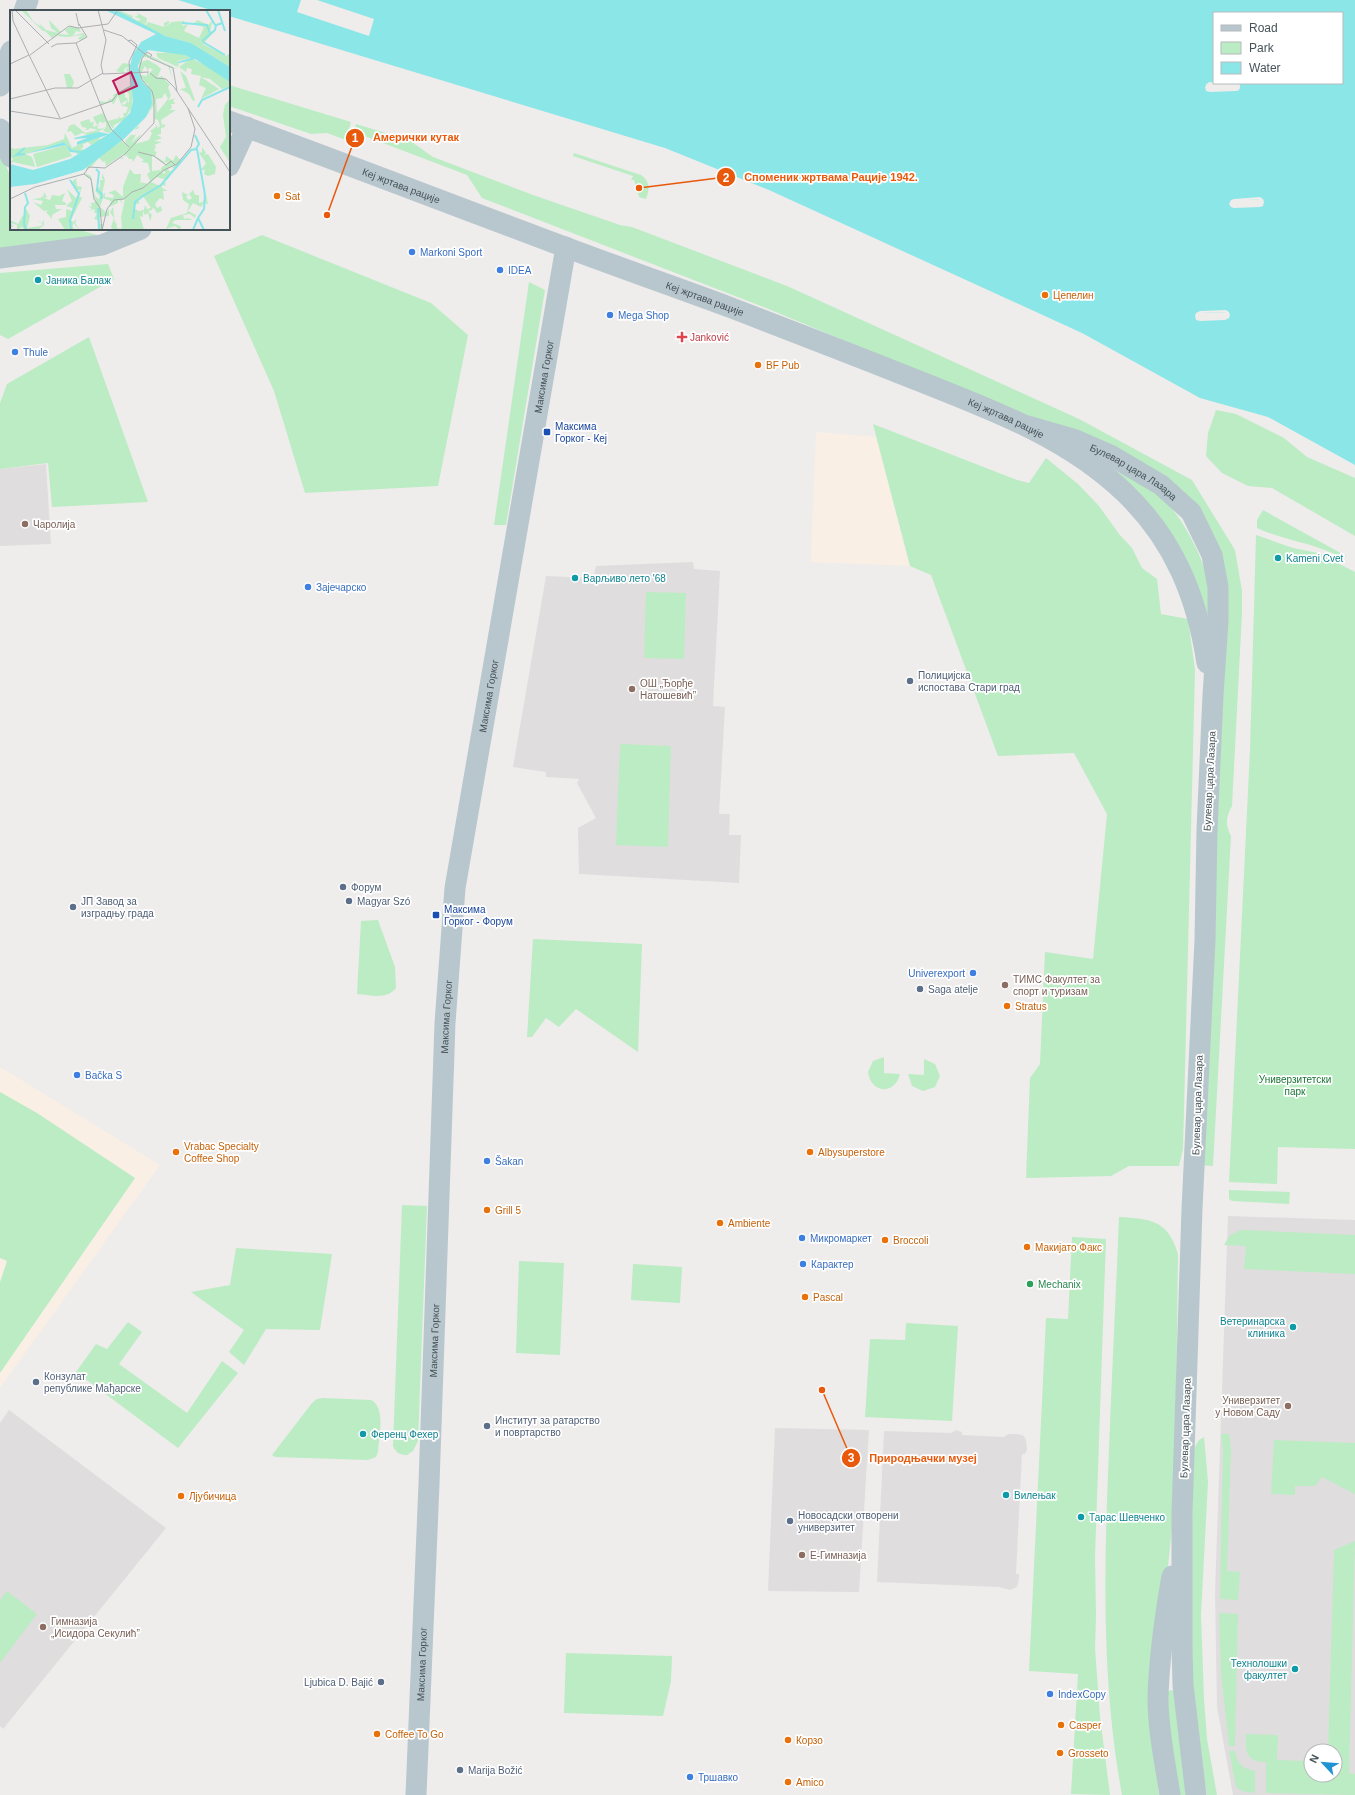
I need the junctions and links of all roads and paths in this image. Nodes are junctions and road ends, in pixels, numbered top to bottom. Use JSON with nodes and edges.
{"nodes":[{"id":1,"x":28,"y":0,"type":"edge"},
{"id":2,"x":24,"y":10,"type":"edge"},
{"id":3,"x":0,"y":43,"type":"edge"},
{"id":4,"x":10,"y":47,"type":"edge"},
{"id":5,"x":10,"y":55,"type":"edge"},
{"id":6,"x":1,"y":81,"type":"edge"},
{"id":7,"x":238,"y":124,"type":"edge"},
{"id":8,"x":0,"y":129,"type":"edge"},
{"id":9,"x":10,"y":154,"type":"edge"},
{"id":10,"x":230,"y":161,"type":"edge"},
{"id":11,"x":112,"y":230,"type":"edge"},
{"id":12,"x":132,"y":232,"type":"edge"},
{"id":13,"x":566,"y":247,"type":"junction"},
{"id":14,"x":0,"y":258,"type":"edge"},
{"id":15,"x":1028,"y":426,"type":"junction"},
{"id":16,"x":1141,"y":511,"type":"joint"},
{"id":17,"x":1212,"y":695,"type":"junction"},
{"id":18,"x":1182,"y":1514,"type":"junction"},
{"id":19,"x":416,"y":1795,"type":"edge"},
{"id":20,"x":1170,"y":1795,"type":"edge"},
{"id":21,"x":1196,"y":1795,"type":"edge"}],
"edges":[{"from":1,"to":2,"type":"main road"},
{"from":3,"to":4,"type":"main road"},
{"from":5,"to":6,"type":"main road"},
{"from":7,"to":10,"type":"main road"},
{"from":7,"to":13,"type":"main road","name":"Кеј жртава рације"},
{"from":8,"to":9,"type":"main road"},
{"from":11,"to":12,"type":"main road"},
{"from":12,"to":14,"type":"main road"},
{"from":13,"to":15,"type":"main road","name":"Кеј жртава рације"},
{"from":13,"to":19,"type":"main road","name":"Максима Горког"},
{"from":15,"to":16,"type":"main road","name":"Кеј жртава рације"},
{"from":15,"to":17,"type":"main road","name":"Булевар цара Лазара"},
{"from":16,"to":17,"type":"main road","name":"Булевар цара Лазара"},
{"from":17,"to":18,"type":"main road","name":"Булевар цара Лазара"},
{"from":18,"to":20,"type":"main road","name":"Булевар цара Лазара"},
{"from":18,"to":21,"type":"main road","name":"Булевар цара Лазара"}]}
